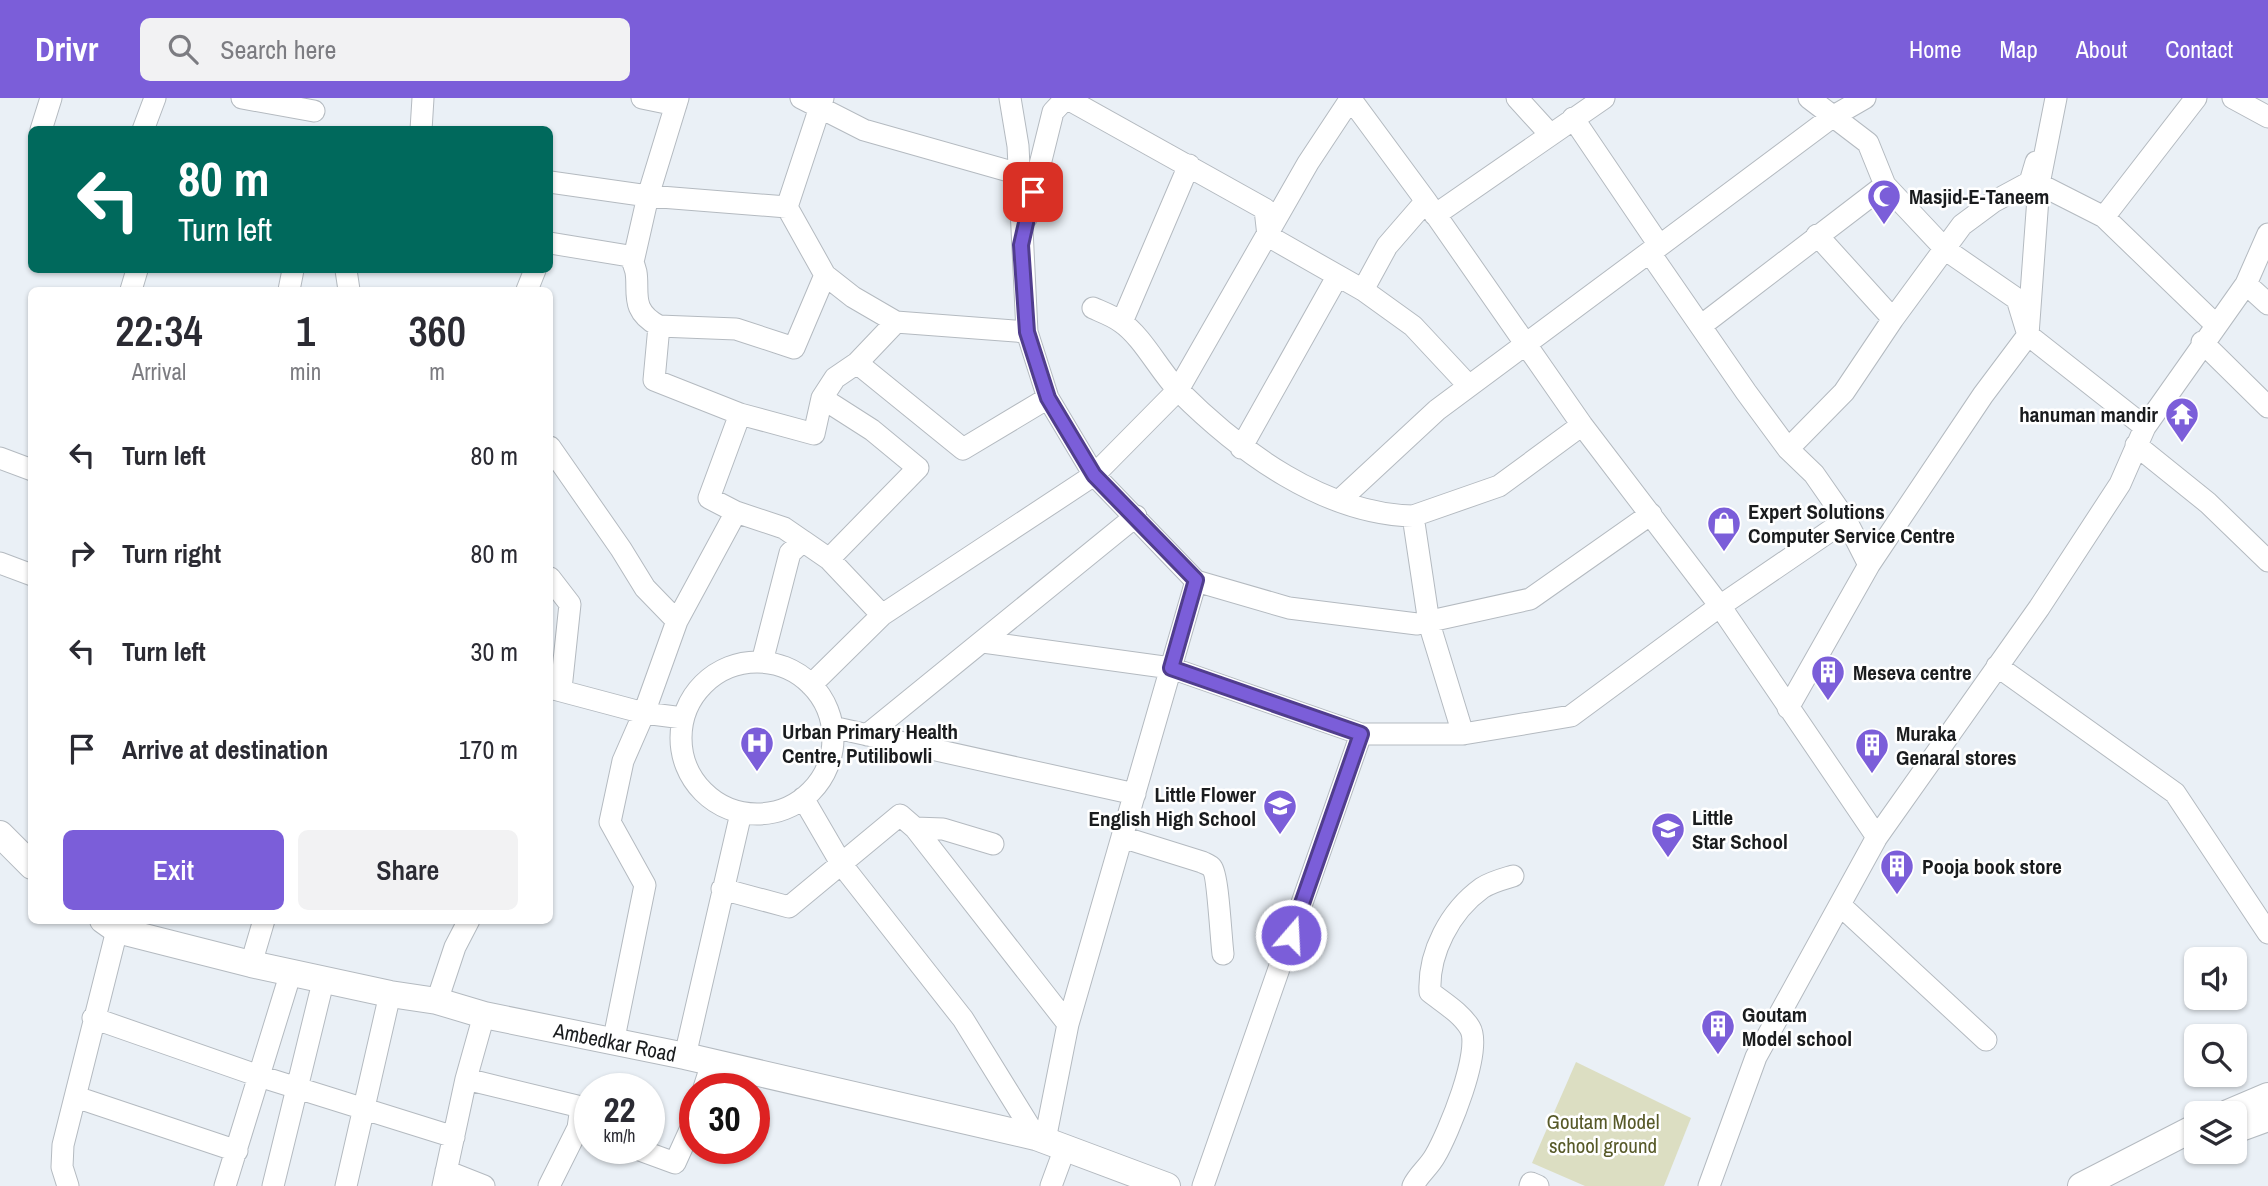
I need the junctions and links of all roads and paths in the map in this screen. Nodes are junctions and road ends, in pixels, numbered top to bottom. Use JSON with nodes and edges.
{"nodes":[{"id":1,"x":51,"y":98,"type":"edge"},
{"id":2,"x":155,"y":98,"type":"edge"},
{"id":3,"x":242,"y":98,"type":"edge"},
{"id":4,"x":424,"y":98,"type":"edge"},
{"id":5,"x":642,"y":98,"type":"edge"},
{"id":6,"x":1010,"y":98,"type":"edge"},
{"id":7,"x":1066,"y":98,"type":"edge"},
{"id":8,"x":1350,"y":98,"type":"edge"},
{"id":9,"x":1517,"y":98,"type":"edge"},
{"id":10,"x":1604,"y":98,"type":"edge"},
{"id":11,"x":1809,"y":98,"type":"edge"},
{"id":12,"x":1865,"y":98,"type":"edge"},
{"id":13,"x":2055,"y":98,"type":"edge"},
{"id":14,"x":2196,"y":98,"type":"edge"},
{"id":15,"x":2233,"y":98,"type":"edge"},
{"id":16,"x":815,"y":101,"type":"edge"},
{"id":17,"x":677,"y":102,"type":"edge"},
{"id":18,"x":316,"y":113,"type":"edge"},
{"id":19,"x":1832,"y":117,"type":"junction"},
{"id":20,"x":2268,"y":117,"type":"edge"},
{"id":21,"x":1573,"y":118,"type":"junction"},
{"id":22,"x":42,"y":126,"type":"edge"},
{"id":23,"x":144,"y":126,"type":"edge"},
{"id":24,"x":421,"y":126,"type":"edge"},
{"id":25,"x":1549,"y":133,"type":"junction"},
{"id":26,"x":1189,"y":165,"type":"junction"},
{"id":27,"x":1019,"y":174,"type":"junction"},
{"id":28,"x":553,"y":182,"type":"edge"},
{"id":29,"x":2039,"y":184,"type":"junction"},
{"id":30,"x":1885,"y":185,"type":"junction"},
{"id":31,"x":648,"y":196,"type":"junction"},
{"id":32,"x":787,"y":207,"type":"junction"},
{"id":33,"x":1431,"y":208,"type":"junction"},
{"id":34,"x":2104,"y":217,"type":"junction"},
{"id":35,"x":2268,"y":234,"type":"edge"},
{"id":36,"x":1817,"y":235,"type":"junction"},
{"id":37,"x":1268,"y":236,"type":"junction"},
{"id":38,"x":553,"y":243,"type":"edge"},
{"id":39,"x":1021,"y":245,"type":"junction"},
{"id":40,"x":1654,"y":249,"type":"junction"},
{"id":41,"x":1946,"y":250,"type":"junction"},
{"id":42,"x":633,"y":262,"type":"junction"},
{"id":43,"x":825,"y":275,"type":"junction"},
{"id":44,"x":1337,"y":277,"type":"junction"},
{"id":45,"x":2246,"y":284,"type":"junction"},
{"id":46,"x":1363,"y":290,"type":"junction"},
{"id":47,"x":2268,"y":304,"type":"edge"},
{"id":48,"x":1093,"y":308,"type":"dead end"},
{"id":49,"x":1893,"y":319,"type":"junction"},
{"id":50,"x":896,"y":322,"type":"junction"},
{"id":51,"x":1122,"y":322,"type":"junction"},
{"id":52,"x":2215,"y":324,"type":"junction"},
{"id":53,"x":1702,"y":325,"type":"junction"},
{"id":54,"x":659,"y":326,"type":"junction"},
{"id":55,"x":1027,"y":332,"type":"junction"},
{"id":56,"x":2028,"y":335,"type":"junction"},
{"id":57,"x":1526,"y":341,"type":"junction"},
{"id":58,"x":2202,"y":342,"type":"junction"},
{"id":59,"x":857,"y":363,"type":"junction"},
{"id":60,"x":1469,"y":386,"type":"junction"},
{"id":61,"x":1178,"y":390,"type":"junction"},
{"id":62,"x":822,"y":398,"type":"junction"},
{"id":63,"x":1048,"y":398,"type":"junction"},
{"id":64,"x":2268,"y":407,"type":"edge"},
{"id":65,"x":740,"y":414,"type":"junction"},
{"id":66,"x":1582,"y":425,"type":"junction"},
{"id":67,"x":2140,"y":436,"type":"junction"},
{"id":68,"x":1241,"y":448,"type":"junction"},
{"id":69,"x":1788,"y":449,"type":"junction"},
{"id":70,"x":553,"y":451,"type":"edge"},
{"id":71,"x":0,"y":458,"type":"edge"},
{"id":72,"x":28,"y":468,"type":"edge"},
{"id":73,"x":1094,"y":475,"type":"junction"},
{"id":74,"x":1340,"y":500,"type":"junction"},
{"id":75,"x":736,"y":512,"type":"junction"},
{"id":76,"x":1651,"y":514,"type":"junction"},
{"id":77,"x":1136,"y":516,"type":"junction"},
{"id":78,"x":1413,"y":516,"type":"junction"},
{"id":79,"x":1846,"y":520,"type":"junction"},
{"id":80,"x":829,"y":559,"type":"junction"},
{"id":81,"x":2268,"y":561,"type":"edge"},
{"id":82,"x":0,"y":563,"type":"edge"},
{"id":83,"x":1869,"y":565,"type":"junction"},
{"id":84,"x":28,"y":574,"type":"edge"},
{"id":85,"x":1196,"y":580,"type":"junction"},
{"id":86,"x":553,"y":582,"type":"edge"},
{"id":87,"x":1720,"y":606,"type":"junction"},
{"id":88,"x":882,"y":615,"type":"junction"},
{"id":89,"x":677,"y":621,"type":"junction"},
{"id":90,"x":1429,"y":623,"type":"junction"},
{"id":91,"x":984,"y":642,"type":"junction"},
{"id":92,"x":762,"y":662,"type":"junction"},
{"id":93,"x":1997,"y":666,"type":"junction"},
{"id":94,"x":1171,"y":668,"type":"junction"},
{"id":95,"x":811,"y":685,"type":"junction"},
{"id":96,"x":555,"y":688,"type":"edge"},
{"id":97,"x":1788,"y":708,"type":"junction"},
{"id":98,"x":644,"y":713,"type":"junction"},
{"id":99,"x":683,"y":718,"type":"junction"},
{"id":100,"x":832,"y":727,"type":"junction"},
{"id":101,"x":1361,"y":734,"type":"junction"},
{"id":102,"x":1463,"y":734,"type":"junction"},
{"id":103,"x":867,"y":735,"type":"junction"},
{"id":104,"x":1135,"y":794,"type":"junction"},
{"id":105,"x":803,"y":798,"type":"junction"},
{"id":106,"x":740,"y":813,"type":"junction"},
{"id":107,"x":915,"y":828,"type":"junction"},
{"id":108,"x":0,"y":834,"type":"edge"},
{"id":109,"x":1122,"y":837,"type":"junction"},
{"id":110,"x":1877,"y":837,"type":"junction"},
{"id":111,"x":993,"y":844,"type":"dead end"},
{"id":112,"x":28,"y":862,"type":"edge"},
{"id":113,"x":842,"y":865,"type":"junction"},
{"id":114,"x":1513,"y":876,"type":"dead end"},
{"id":115,"x":722,"y":889,"type":"junction"},
{"id":116,"x":1840,"y":905,"type":"junction"},
{"id":117,"x":263,"y":924,"type":"edge"},
{"id":118,"x":467,"y":924,"type":"edge"},
{"id":119,"x":110,"y":925,"type":"edge"},
{"id":120,"x":2268,"y":933,"type":"edge"},
{"id":121,"x":1223,"y":954,"type":"dead end"},
{"id":122,"x":251,"y":964,"type":"junction"},
{"id":123,"x":291,"y":972,"type":"junction"},
{"id":124,"x":324,"y":978,"type":"junction"},
{"id":125,"x":390,"y":994,"type":"junction"},
{"id":126,"x":437,"y":1000,"type":"junction"},
{"id":127,"x":484,"y":1015,"type":"junction"},
{"id":128,"x":93,"y":1018,"type":"junction"},
{"id":129,"x":1068,"y":1024,"type":"junction"},
{"id":130,"x":1986,"y":1040,"type":"dead end"},
{"id":131,"x":612,"y":1043,"type":"junction"},
{"id":132,"x":685,"y":1056,"type":"junction"},
{"id":133,"x":712,"y":1063,"type":"junction"},
{"id":134,"x":709,"y":1073,"type":"edge"},
{"id":135,"x":259,"y":1076,"type":"junction"},
{"id":136,"x":466,"y":1079,"type":"junction"},
{"id":137,"x":297,"y":1087,"type":"junction"},
{"id":138,"x":2268,"y":1096,"type":"edge"},
{"id":139,"x":76,"y":1097,"type":"junction"},
{"id":140,"x":574,"y":1105,"type":"edge"},
{"id":141,"x":2247,"y":1105,"type":"edge"},
{"id":142,"x":366,"y":1107,"type":"junction"},
{"id":143,"x":2268,"y":1118,"type":"edge"},
{"id":144,"x":2247,"y":1126,"type":"edge"},
{"id":145,"x":2184,"y":1133,"type":"edge"},
{"id":146,"x":454,"y":1137,"type":"junction"},
{"id":147,"x":1049,"y":1142,"type":"junction"},
{"id":148,"x":574,"y":1146,"type":"edge"},
{"id":149,"x":237,"y":1151,"type":"junction"},
{"id":150,"x":2184,"y":1152,"type":"edge"},
{"id":151,"x":679,"y":1155,"type":"edge"},
{"id":152,"x":665,"y":1159,"type":"edge"},
{"id":153,"x":444,"y":1179,"type":"edge"},
{"id":154,"x":68,"y":1186,"type":"edge"},
{"id":155,"x":225,"y":1186,"type":"edge"},
{"id":156,"x":273,"y":1186,"type":"edge"},
{"id":157,"x":346,"y":1186,"type":"edge"},
{"id":158,"x":485,"y":1186,"type":"edge"},
{"id":159,"x":549,"y":1186,"type":"edge"},
{"id":160,"x":1051,"y":1186,"type":"edge"},
{"id":161,"x":1167,"y":1186,"type":"edge"},
{"id":162,"x":1203,"y":1186,"type":"edge"},
{"id":163,"x":1413,"y":1186,"type":"edge"},
{"id":164,"x":1530,"y":1186,"type":"edge"},
{"id":165,"x":1538,"y":1186,"type":"edge"},
{"id":166,"x":1709,"y":1186,"type":"edge"},
{"id":167,"x":2081,"y":1186,"type":"edge"},
{"id":168,"x":2120,"y":1186,"type":"edge"}],
"edges":[{"from":1,"to":22,"type":"street"},
{"from":2,"to":23,"type":"street"},
{"from":3,"to":18,"type":"street"},
{"from":4,"to":24,"type":"street"},
{"from":5,"to":17,"type":"street"},
{"from":6,"to":27,"type":"street"},
{"from":7,"to":26,"type":"street"},
{"from":7,"to":39,"type":"street"},
{"from":8,"to":33,"type":"street"},
{"from":8,"to":37,"type":"street"},
{"from":9,"to":25,"type":"street"},
{"from":10,"to":21,"type":"street"},
{"from":11,"to":19,"type":"street"},
{"from":12,"to":19,"type":"street"},
{"from":13,"to":29,"type":"street"},
{"from":13,"to":41,"type":"street"},
{"from":14,"to":34,"type":"street"},
{"from":15,"to":20,"type":"street"},
{"from":16,"to":27,"type":"street"},
{"from":16,"to":32,"type":"street"},
{"from":17,"to":31,"type":"street"},
{"from":19,"to":30,"type":"street"},
{"from":19,"to":40,"type":"street"},
{"from":21,"to":25,"type":"street"},
{"from":21,"to":40,"type":"street"},
{"from":25,"to":33,"type":"street"},
{"from":26,"to":37,"type":"street"},
{"from":26,"to":51,"type":"street"},
{"from":27,"to":39,"type":"street"},
{"from":28,"to":31,"type":"street"},
{"from":29,"to":34,"type":"street"},
{"from":29,"to":56,"type":"street"},
{"from":30,"to":36,"type":"street"},
{"from":30,"to":41,"type":"street"},
{"from":31,"to":32,"type":"street"},
{"from":31,"to":42,"type":"street"},
{"from":32,"to":43,"type":"street"},
{"from":33,"to":46,"type":"street"},
{"from":33,"to":57,"type":"street"},
{"from":34,"to":52,"type":"street"},
{"from":35,"to":45,"type":"street"},
{"from":36,"to":49,"type":"street"},
{"from":36,"to":53,"type":"street"},
{"from":37,"to":44,"type":"street"},
{"from":37,"to":61,"type":"street"},
{"from":38,"to":42,"type":"street"},
{"from":39,"to":55,"type":"street"},
{"from":40,"to":53,"type":"street"},
{"from":40,"to":57,"type":"street"},
{"from":41,"to":49,"type":"street"},
{"from":41,"to":56,"type":"street"},
{"from":42,"to":54,"type":"street"},
{"from":43,"to":50,"type":"street"},
{"from":43,"to":54,"type":"street"},
{"from":44,"to":46,"type":"street"},
{"from":44,"to":68,"type":"street"},
{"from":45,"to":47,"type":"street"},
{"from":45,"to":52,"type":"street"},
{"from":46,"to":60,"type":"street"},
{"from":48,"to":51,"type":"street"},
{"from":49,"to":69,"type":"street"},
{"from":50,"to":55,"type":"street"},
{"from":50,"to":59,"type":"street"},
{"from":51,"to":61,"type":"street"},
{"from":52,"to":58,"type":"street"},
{"from":53,"to":69,"type":"street"},
{"from":54,"to":65,"type":"street"},
{"from":55,"to":63,"type":"street"},
{"from":56,"to":67,"type":"street"},
{"from":56,"to":83,"type":"street"},
{"from":57,"to":60,"type":"street"},
{"from":57,"to":66,"type":"street"},
{"from":58,"to":64,"type":"street"},
{"from":58,"to":67,"type":"street"},
{"from":59,"to":62,"type":"street"},
{"from":59,"to":63,"type":"street"},
{"from":60,"to":74,"type":"street"},
{"from":61,"to":68,"type":"street"},
{"from":61,"to":73,"type":"street"},
{"from":62,"to":65,"type":"street"},
{"from":62,"to":80,"type":"street"},
{"from":63,"to":73,"type":"street"},
{"from":65,"to":75,"type":"street"},
{"from":66,"to":76,"type":"street"},
{"from":66,"to":78,"type":"street"},
{"from":67,"to":81,"type":"street"},
{"from":67,"to":93,"type":"street"},
{"from":68,"to":74,"type":"street"},
{"from":69,"to":79,"type":"street"},
{"from":70,"to":89,"type":"street"},
{"from":71,"to":72,"type":"street"},
{"from":73,"to":77,"type":"street"},
{"from":73,"to":88,"type":"street"},
{"from":74,"to":78,"type":"street"},
{"from":75,"to":80,"type":"street"},
{"from":75,"to":89,"type":"street"},
{"from":76,"to":87,"type":"street"},
{"from":76,"to":90,"type":"street"},
{"from":77,"to":85,"type":"street"},
{"from":77,"to":91,"type":"street"},
{"from":78,"to":90,"type":"street"},
{"from":79,"to":83,"type":"street"},
{"from":79,"to":87,"type":"street"},
{"from":80,"to":88,"type":"street"},
{"from":80,"to":92,"type":"street"},
{"from":82,"to":84,"type":"street"},
{"from":83,"to":97,"type":"street"},
{"from":85,"to":90,"type":"street"},
{"from":85,"to":94,"type":"street"},
{"from":86,"to":96,"type":"street"},
{"from":87,"to":97,"type":"street"},
{"from":87,"to":102,"type":"street"},
{"from":88,"to":95,"type":"street"},
{"from":89,"to":98,"type":"street"},
{"from":90,"to":102,"type":"street"},
{"from":91,"to":94,"type":"street"},
{"from":91,"to":103,"type":"street"},
{"from":92,"to":95,"type":"street"},
{"from":92,"to":99,"type":"street"},
{"from":93,"to":110,"type":"street"},
{"from":93,"to":120,"type":"street"},
{"from":94,"to":101,"type":"street"},
{"from":94,"to":104,"type":"street"},
{"from":95,"to":100,"type":"street"},
{"from":96,"to":98,"type":"street"},
{"from":97,"to":110,"type":"street"},
{"from":98,"to":99,"type":"street"},
{"from":98,"to":131,"type":"street"},
{"from":99,"to":106,"type":"street"},
{"from":100,"to":103,"type":"street"},
{"from":100,"to":105,"type":"street"},
{"from":101,"to":102,"type":"street"},
{"from":101,"to":162,"type":"street"},
{"from":103,"to":104,"type":"street"},
{"from":104,"to":109,"type":"street"},
{"from":105,"to":106,"type":"street"},
{"from":105,"to":113,"type":"street"},
{"from":106,"to":115,"type":"street"},
{"from":107,"to":111,"type":"street"},
{"from":107,"to":113,"type":"street"},
{"from":107,"to":129,"type":"street"},
{"from":108,"to":112,"type":"main road"},
{"from":109,"to":121,"type":"street"},
{"from":109,"to":129,"type":"street"},
{"from":110,"to":116,"type":"street"},
{"from":113,"to":115,"type":"street"},
{"from":113,"to":147,"type":"street"},
{"from":114,"to":163,"type":"street"},
{"from":115,"to":132,"type":"street"},
{"from":116,"to":130,"type":"street"},
{"from":116,"to":166,"type":"street"},
{"from":117,"to":122,"type":"street"},
{"from":118,"to":126,"type":"street"},
{"from":119,"to":122,"type":"main road","name":"Ambedkar Road"},
{"from":119,"to":128,"type":"street"},
{"from":122,"to":123,"type":"main road","name":"Ambedkar Road"},
{"from":123,"to":124,"type":"main road","name":"Ambedkar Road"},
{"from":123,"to":135,"type":"street"},
{"from":124,"to":125,"type":"main road","name":"Ambedkar Road"},
{"from":124,"to":137,"type":"street"},
{"from":125,"to":126,"type":"main road","name":"Ambedkar Road"},
{"from":125,"to":142,"type":"street"},
{"from":126,"to":127,"type":"main road","name":"Ambedkar Road"},
{"from":127,"to":131,"type":"main road","name":"Ambedkar Road"},
{"from":127,"to":136,"type":"street"},
{"from":128,"to":135,"type":"street"},
{"from":128,"to":139,"type":"street"},
{"from":129,"to":147,"type":"street"},
{"from":131,"to":132,"type":"main road","name":"Ambedkar Road"},
{"from":132,"to":133,"type":"main road","name":"Ambedkar Road"},
{"from":133,"to":134,"type":"street"},
{"from":133,"to":147,"type":"main road","name":"Ambedkar Road"},
{"from":135,"to":137,"type":"street"},
{"from":135,"to":149,"type":"street"},
{"from":136,"to":140,"type":"street"},
{"from":136,"to":146,"type":"street"},
{"from":137,"to":142,"type":"street"},
{"from":137,"to":156,"type":"street"},
{"from":138,"to":141,"type":"main road"},
{"from":139,"to":149,"type":"street"},
{"from":139,"to":154,"type":"street"},
{"from":142,"to":146,"type":"street"},
{"from":142,"to":157,"type":"street"},
{"from":143,"to":144,"type":"main road"},
{"from":145,"to":167,"type":"main road"},
{"from":146,"to":153,"type":"street"},
{"from":147,"to":160,"type":"street"},
{"from":147,"to":161,"type":"main road","name":"Ambedkar Road"},
{"from":148,"to":159,"type":"street"},
{"from":149,"to":155,"type":"street"},
{"from":150,"to":168,"type":"main road"},
{"from":151,"to":152,"type":"street"},
{"from":153,"to":158,"type":"street"},
{"from":164,"to":165,"type":"street"}]}
